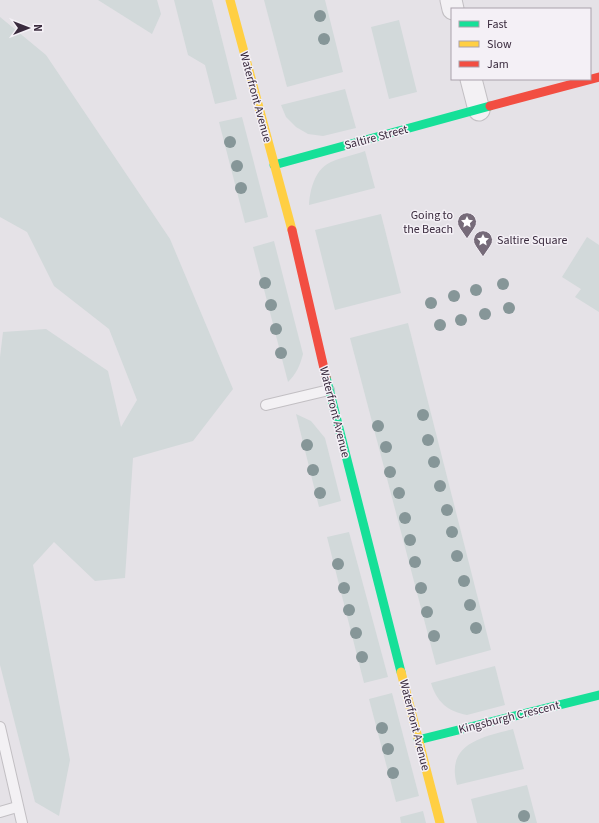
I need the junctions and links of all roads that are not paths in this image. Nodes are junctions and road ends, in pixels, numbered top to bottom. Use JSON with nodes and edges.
{"nodes":[{"id":1,"x":230,"y":0,"type":"edge"},
{"id":2,"x":471,"y":80,"type":"edge"},
{"id":3,"x":588,"y":80,"type":"edge"},
{"id":4,"x":479,"y":110,"type":"junction"},
{"id":5,"x":274,"y":165,"type":"junction"},
{"id":6,"x":329,"y":390,"type":"junction"},
{"id":7,"x":266,"y":405,"type":"dead end"},
{"id":8,"x":599,"y":695,"type":"edge"},
{"id":9,"x":0,"y":726,"type":"edge"},
{"id":10,"x":418,"y":740,"type":"junction"},
{"id":11,"x":18,"y":807,"type":"junction"},
{"id":12,"x":0,"y":812,"type":"edge"},
{"id":13,"x":22,"y":823,"type":"edge"},
{"id":14,"x":440,"y":823,"type":"edge"}],
"edges":[{"from":1,"to":5,"type":"street","name":"Waterfront Avenue"},
{"from":2,"to":4,"type":"street"},
{"from":3,"to":4,"type":"street","name":"Saltire Street"},
{"from":4,"to":5,"type":"street","name":"Saltire Street"},
{"from":5,"to":6,"type":"street","name":"Waterfront Avenue"},
{"from":6,"to":7,"type":"lane"},
{"from":6,"to":10,"type":"street","name":"Waterfront Avenue"},
{"from":8,"to":10,"type":"street","name":"Kingsburgh Crescent"},
{"from":9,"to":11,"type":"lane"},
{"from":10,"to":14,"type":"street","name":"Waterfront Avenue"},
{"from":11,"to":12,"type":"lane"},
{"from":11,"to":13,"type":"lane"}]}
